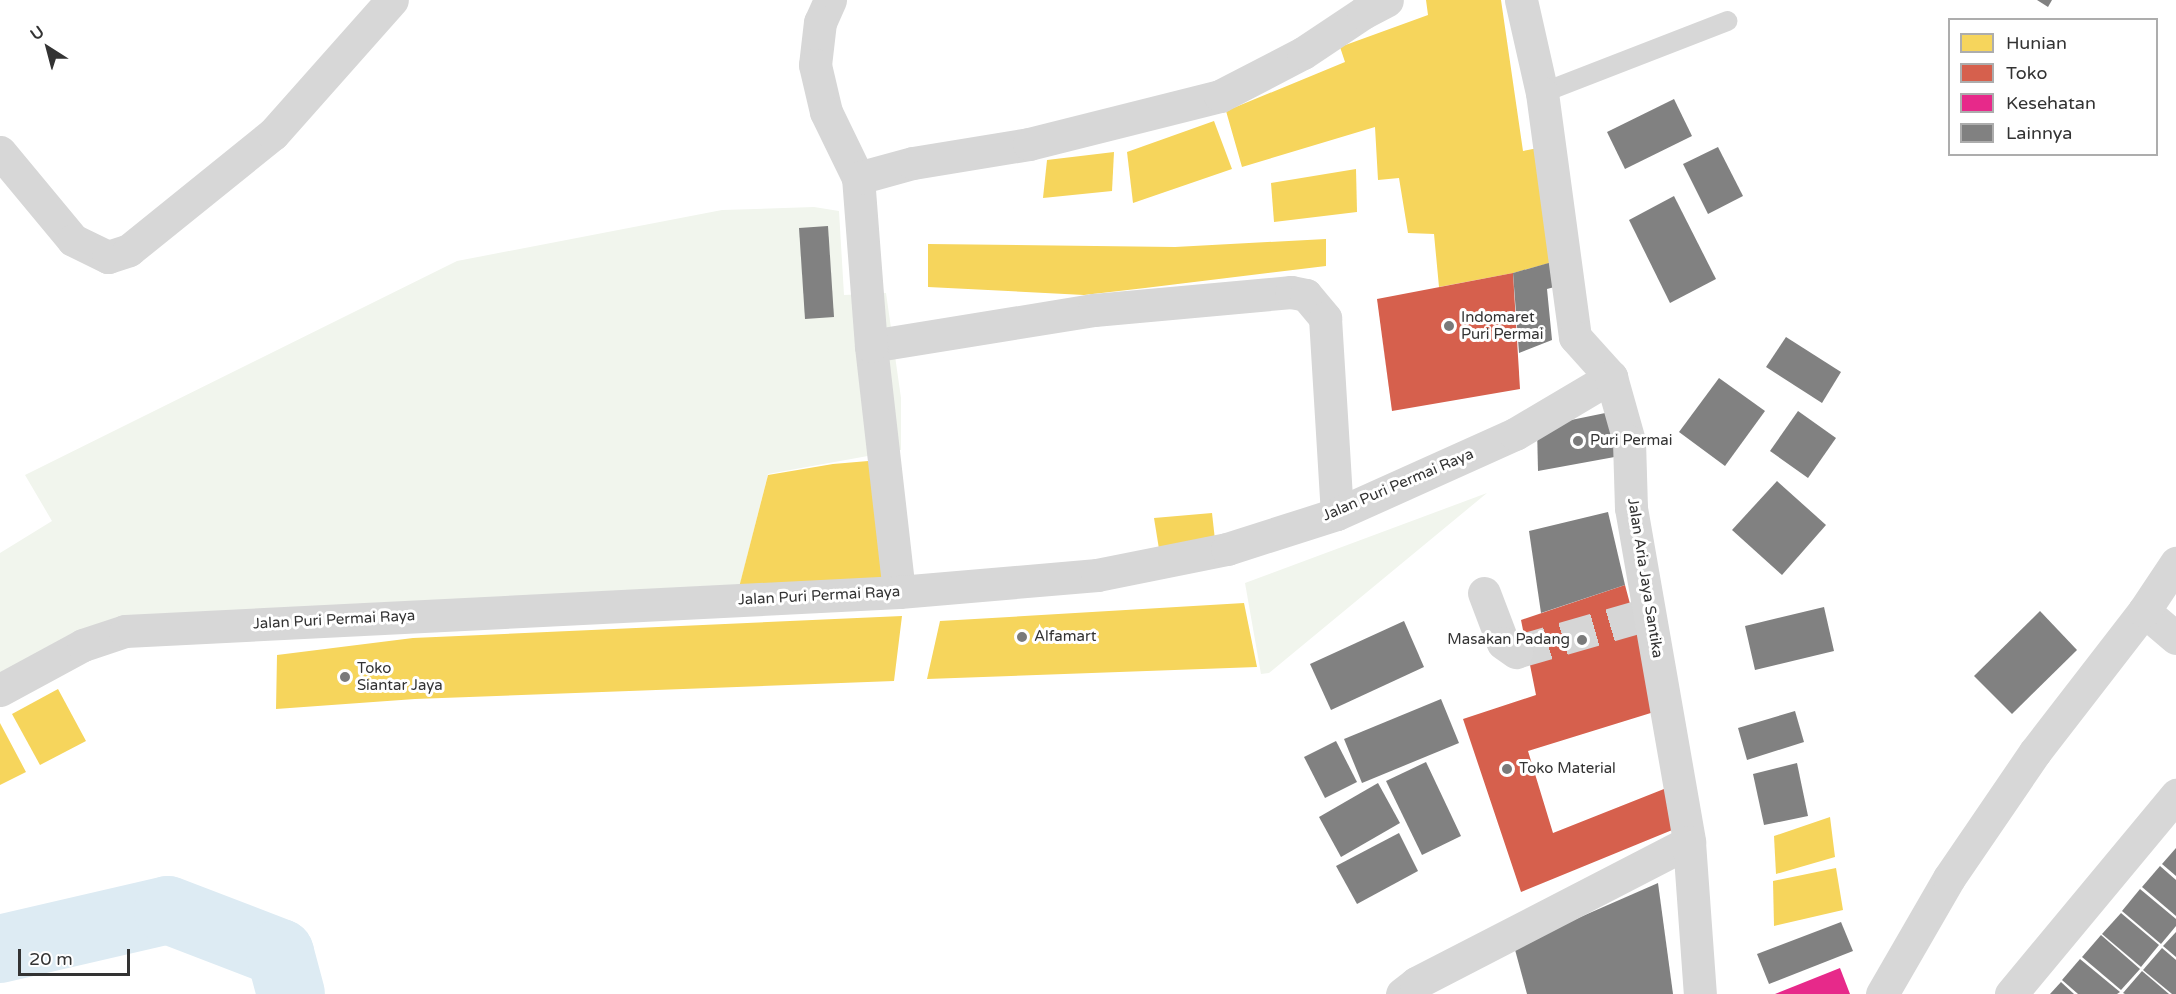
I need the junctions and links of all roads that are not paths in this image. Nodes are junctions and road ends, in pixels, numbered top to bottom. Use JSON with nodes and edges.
{"nodes":[{"id":1,"x":392,"y":0,"type":"edge"},
{"id":2,"x":830,"y":0,"type":"edge"},
{"id":3,"x":1387,"y":0,"type":"edge"},
{"id":4,"x":1521,"y":0,"type":"edge"},
{"id":5,"x":1728,"y":21,"type":"dead end"},
{"id":6,"x":1542,"y":93,"type":"junction"},
{"id":7,"x":0,"y":152,"type":"edge"},
{"id":8,"x":858,"y":178,"type":"junction"},
{"id":9,"x":871,"y":346,"type":"junction"},
{"id":10,"x":1611,"y":377,"type":"junction"},
{"id":11,"x":1337,"y":514,"type":"junction"},
{"id":12,"x":2176,"y":563,"type":"edge"},
{"id":13,"x":899,"y":592,"type":"junction"},
{"id":14,"x":1484,"y":593,"type":"dead end"},
{"id":15,"x":2144,"y":611,"type":"junction"},
{"id":16,"x":2176,"y":638,"type":"edge"},
{"id":17,"x":1516,"y":652,"type":"dead end"},
{"id":18,"x":0,"y":690,"type":"edge"},
{"id":19,"x":2176,"y":795,"type":"edge"},
{"id":20,"x":1689,"y":842,"type":"junction"},
{"id":21,"x":1402,"y":994,"type":"edge"},
{"id":22,"x":1700,"y":994,"type":"edge"},
{"id":23,"x":1882,"y":994,"type":"edge"},
{"id":24,"x":2011,"y":994,"type":"edge"}],
"edges":[{"from":1,"to":7,"type":"street"},
{"from":2,"to":8,"type":"street"},
{"from":3,"to":8,"type":"street"},
{"from":4,"to":6,"type":"street","name":"Jalan Aria Jaya Santika"},
{"from":5,"to":6,"type":"lane"},
{"from":6,"to":10,"type":"street","name":"Jalan Aria Jaya Santika"},
{"from":8,"to":9,"type":"street"},
{"from":9,"to":11,"type":"street"},
{"from":9,"to":13,"type":"street"},
{"from":10,"to":11,"type":"street","name":"Jalan Puri Permai Raya"},
{"from":10,"to":20,"type":"street","name":"Jalan Aria Jaya Santika"},
{"from":11,"to":13,"type":"street","name":"Jalan Puri Permai Raya"},
{"from":12,"to":15,"type":"street"},
{"from":13,"to":18,"type":"street","name":"Jalan Puri Permai Raya"},
{"from":14,"to":17,"type":"street"},
{"from":15,"to":16,"type":"street"},
{"from":15,"to":23,"type":"street"},
{"from":19,"to":24,"type":"street"},
{"from":20,"to":21,"type":"street"},
{"from":20,"to":22,"type":"street","name":"Jalan Aria Jaya Santika"}]}
